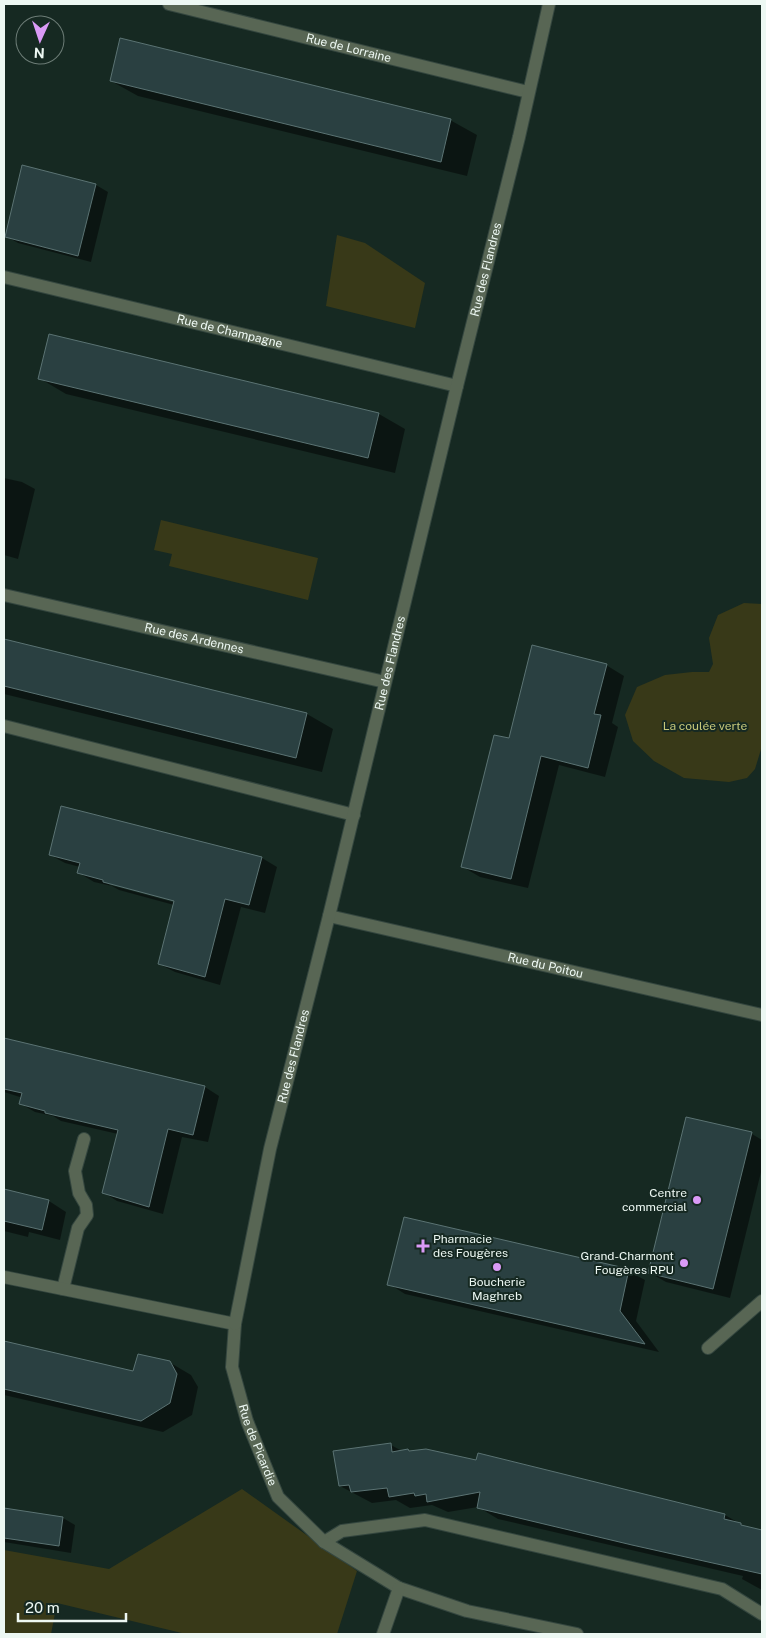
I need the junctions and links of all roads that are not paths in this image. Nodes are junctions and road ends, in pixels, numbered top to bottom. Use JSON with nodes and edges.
{"nodes":[{"id":1,"x":169,"y":4,"type":"edge"},
{"id":2,"x":550,"y":4,"type":"edge"},
{"id":3,"x":528,"y":92,"type":"junction"},
{"id":4,"x":4,"y":277,"type":"edge"},
{"id":5,"x":457,"y":386,"type":"junction"},
{"id":6,"x":4,"y":595,"type":"edge"},
{"id":7,"x":386,"y":682,"type":"junction"},
{"id":8,"x":4,"y":726,"type":"edge"},
{"id":9,"x":354,"y":814,"type":"junction"},
{"id":10,"x":329,"y":916,"type":"junction"},
{"id":11,"x":762,"y":1015,"type":"edge"},
{"id":12,"x":84,"y":1139,"type":"dead end"},
{"id":13,"x":4,"y":1277,"type":"edge"},
{"id":14,"x":63,"y":1289,"type":"junction"},
{"id":15,"x":762,"y":1301,"type":"edge"},
{"id":16,"x":235,"y":1324,"type":"junction"},
{"id":17,"x":708,"y":1348,"type":"dead end"},
{"id":18,"x":324,"y":1542,"type":"junction"},
{"id":19,"x":399,"y":1588,"type":"junction"},
{"id":20,"x":762,"y":1614,"type":"edge"},
{"id":21,"x":383,"y":1634,"type":"edge"},
{"id":22,"x":577,"y":1634,"type":"edge"}],
"edges":[{"from":1,"to":3,"type":"street","name":"Rue de Lorraine"},
{"from":2,"to":3,"type":"street","name":"Rue des Flandres"},
{"from":3,"to":5,"type":"street","name":"Rue des Flandres"},
{"from":4,"to":5,"type":"street","name":"Rue de Champagne"},
{"from":5,"to":7,"type":"street","name":"Rue des Flandres"},
{"from":6,"to":7,"type":"street","name":"Rue des Ardennes"},
{"from":7,"to":9,"type":"street","name":"Rue des Flandres"},
{"from":8,"to":9,"type":"street"},
{"from":9,"to":10,"type":"street","name":"Rue des Flandres"},
{"from":10,"to":11,"type":"street","name":"Rue du Poitou"},
{"from":10,"to":16,"type":"street","name":"Rue des Flandres"},
{"from":12,"to":14,"type":"street"},
{"from":13,"to":14,"type":"street"},
{"from":14,"to":16,"type":"street"},
{"from":15,"to":17,"type":"street"},
{"from":16,"to":18,"type":"street","name":"Rue de Picardie"},
{"from":18,"to":19,"type":"street","name":"Rue de Picardie"},
{"from":18,"to":20,"type":"street"},
{"from":19,"to":21,"type":"street"},
{"from":19,"to":22,"type":"street","name":"Rue de Picardie"}]}
